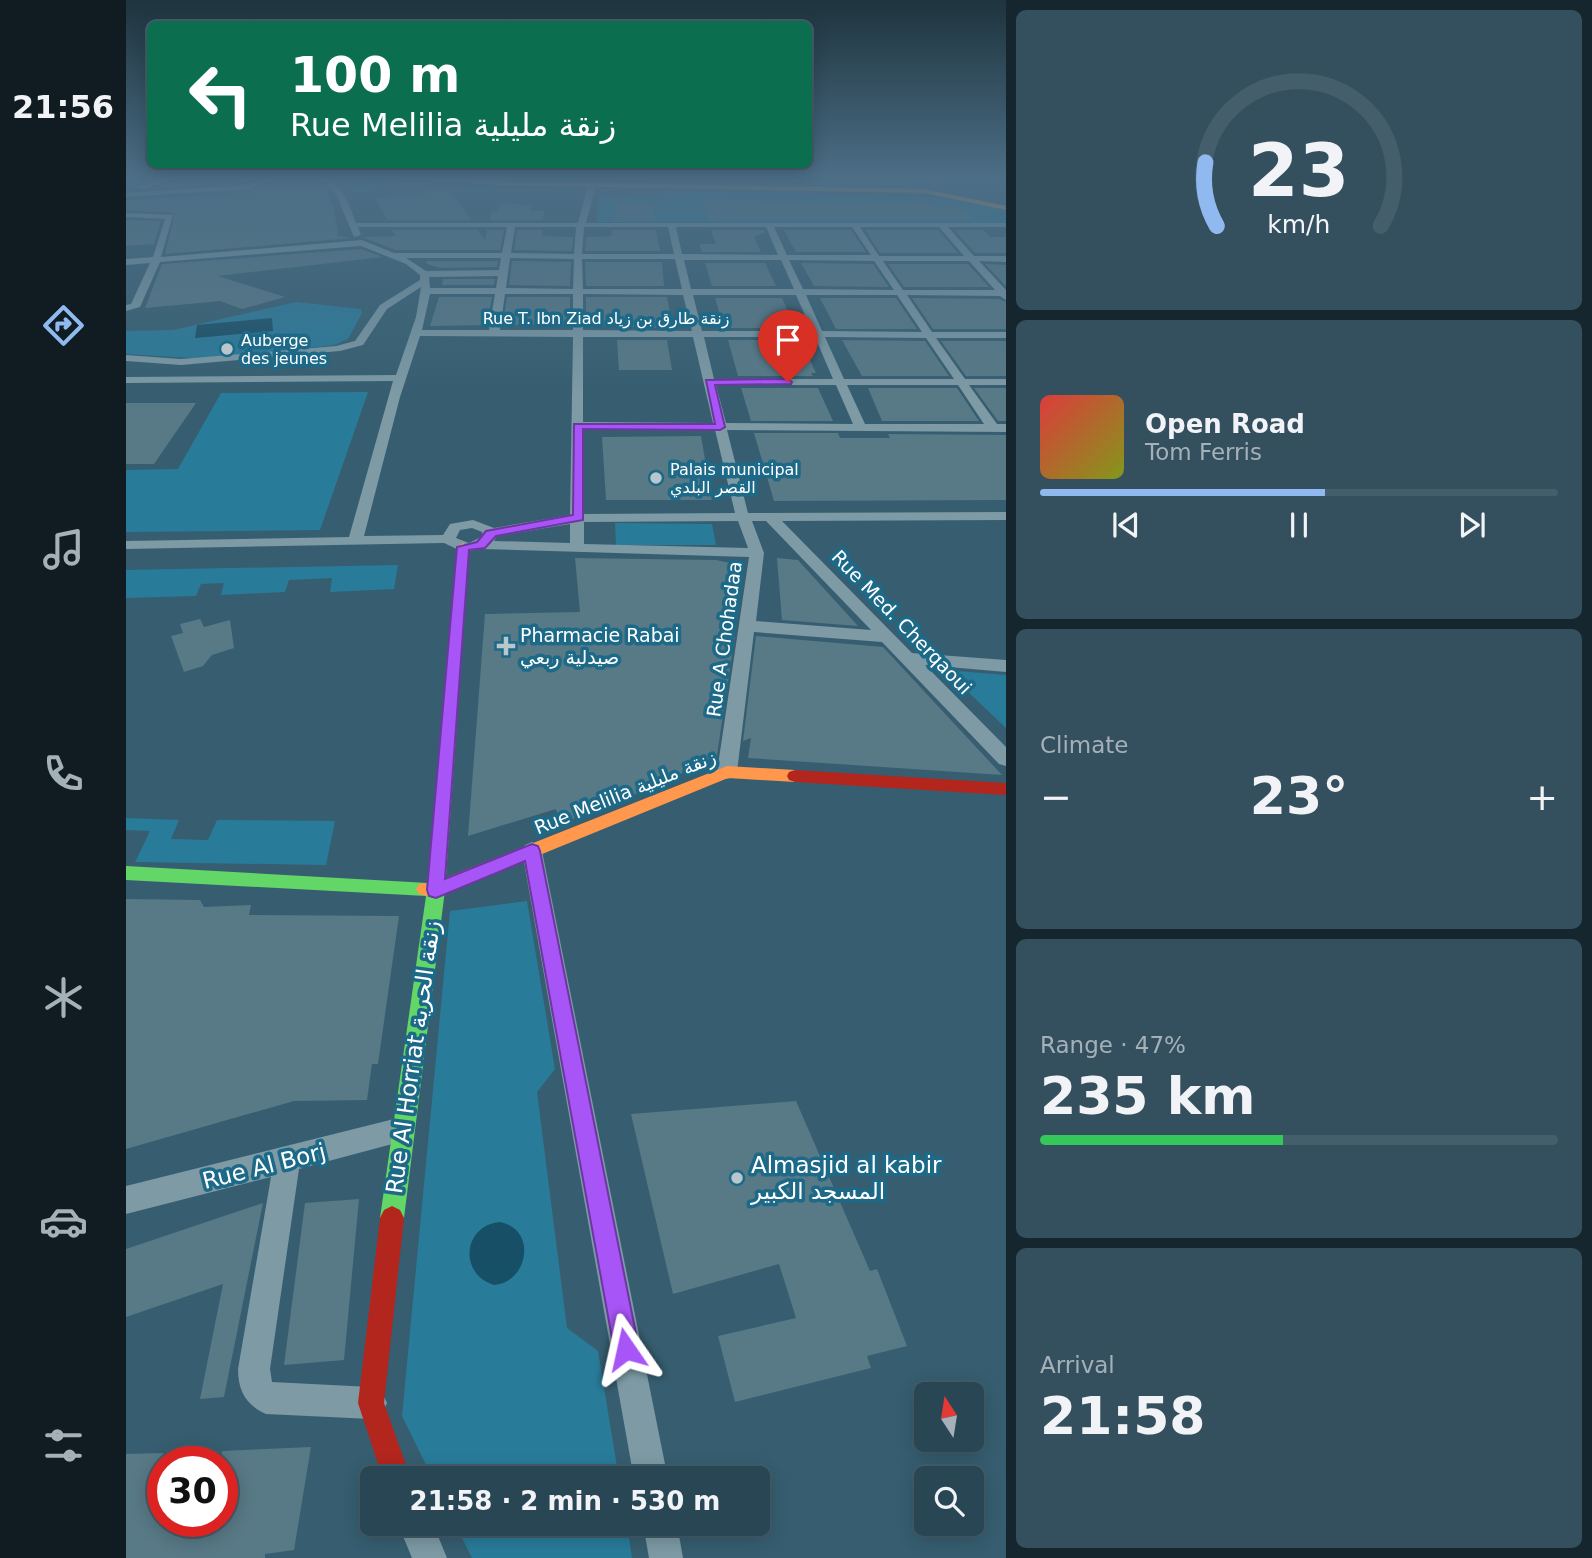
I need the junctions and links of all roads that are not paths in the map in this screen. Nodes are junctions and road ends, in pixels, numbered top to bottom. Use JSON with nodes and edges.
{"nodes":[{"id":1,"x":160,"y":249,"type":"edge"},
{"id":2,"x":293,"y":249,"type":"edge"},
{"id":3,"x":378,"y":249,"type":"edge"},
{"id":4,"x":506,"y":249,"type":"edge"},
{"id":5,"x":578,"y":249,"type":"edge"},
{"id":6,"x":677,"y":249,"type":"edge"},
{"id":7,"x":779,"y":249,"type":"edge"},
{"id":8,"x":870,"y":249,"type":"edge"},
{"id":9,"x":962,"y":249,"type":"edge"},
{"id":10,"x":395,"y":255,"type":"junction"},
{"id":11,"x":505,"y":256,"type":"junction"},
{"id":12,"x":578,"y":256,"type":"junction"},
{"id":13,"x":679,"y":257,"type":"junction"},
{"id":14,"x":783,"y":257,"type":"junction"},
{"id":15,"x":876,"y":258,"type":"junction"},
{"id":16,"x":971,"y":258,"type":"junction"},
{"id":17,"x":1006,"y":259,"type":"edge"},
{"id":18,"x":156,"y":260,"type":"junction"},
{"id":19,"x":126,"y":262,"type":"edge"},
{"id":20,"x":503,"y":273,"type":"junction"},
{"id":21,"x":425,"y":282,"type":"junction"},
{"id":22,"x":500,"y":292,"type":"junction"},
{"id":23,"x":578,"y":292,"type":"junction"},
{"id":24,"x":688,"y":292,"type":"junction"},
{"id":25,"x":799,"y":293,"type":"junction"},
{"id":26,"x":900,"y":293,"type":"junction"},
{"id":27,"x":1005,"y":294,"type":"edge"},
{"id":28,"x":126,"y":308,"type":"edge"},
{"id":29,"x":415,"y":333,"type":"junction"},
{"id":30,"x":494,"y":333,"type":"junction"},
{"id":31,"x":578,"y":334,"type":"junction"},
{"id":32,"x":698,"y":334,"type":"junction"},
{"id":33,"x":818,"y":334,"type":"junction"},
{"id":34,"x":929,"y":335,"type":"junction"},
{"id":35,"x":1006,"y":335,"type":"edge"},
{"id":36,"x":126,"y":358,"type":"edge"},
{"id":37,"x":400,"y":378,"type":"junction"},
{"id":38,"x":126,"y":380,"type":"edge"},
{"id":39,"x":709,"y":382,"type":"junction"},
{"id":40,"x":840,"y":382,"type":"junction"},
{"id":41,"x":961,"y":382,"type":"junction"},
{"id":42,"x":1006,"y":382,"type":"edge"},
{"id":43,"x":578,"y":426,"type":"junction"},
{"id":44,"x":720,"y":427,"type":"junction"},
{"id":45,"x":861,"y":428,"type":"junction"},
{"id":46,"x":999,"y":428,"type":"edge"},
{"id":47,"x":742,"y":515,"type":"junction"},
{"id":48,"x":768,"y":515,"type":"junction"},
{"id":49,"x":1006,"y":516,"type":"edge"},
{"id":50,"x":579,"y":517,"type":"junction"},
{"id":51,"x":447,"y":539,"type":"junction"},
{"id":52,"x":486,"y":539,"type":"junction"},
{"id":53,"x":355,"y":542,"type":"junction"},
{"id":54,"x":126,"y":545,"type":"edge"},
{"id":55,"x":463,"y":547,"type":"junction"},
{"id":56,"x":577,"y":548,"type":"junction"},
{"id":57,"x":757,"y":553,"type":"junction"},
{"id":58,"x":748,"y":626,"type":"junction"},
{"id":59,"x":887,"y":637,"type":"junction"},
{"id":60,"x":907,"y":658,"type":"junction"},
{"id":61,"x":1006,"y":666,"type":"edge"},
{"id":62,"x":1006,"y":759,"type":"edge"},
{"id":63,"x":727,"y":772,"type":"junction"},
{"id":64,"x":1006,"y":789,"type":"edge"},
{"id":65,"x":532,"y":851,"type":"junction"},
{"id":66,"x":126,"y":873,"type":"edge"},
{"id":67,"x":436,"y":890,"type":"junction"},
{"id":68,"x":401,"y":1130,"type":"junction"},
{"id":69,"x":287,"y":1161,"type":"junction"},
{"id":70,"x":126,"y":1200,"type":"edge"},
{"id":71,"x":371,"y":1403,"type":"junction"},
{"id":72,"x":393,"y":1466,"type":"edge"},
{"id":73,"x":649,"y":1466,"type":"edge"},
{"id":74,"x":420,"y":1536,"type":"edge"},
{"id":75,"x":662,"y":1536,"type":"edge"},
{"id":76,"x":430,"y":1558,"type":"edge"},
{"id":77,"x":666,"y":1558,"type":"edge"}],
"edges":[{"from":1,"to":18,"type":"street"},
{"from":2,"to":18,"type":"street"},
{"from":3,"to":10,"type":"street"},
{"from":4,"to":11,"type":"street"},
{"from":5,"to":12,"type":"street"},
{"from":6,"to":13,"type":"street","name":"Rue A Chohadaa"},
{"from":7,"to":14,"type":"street"},
{"from":8,"to":15,"type":"street"},
{"from":9,"to":16,"type":"street"},
{"from":10,"to":11,"type":"street"},
{"from":10,"to":21,"type":"street"},
{"from":11,"to":12,"type":"street"},
{"from":11,"to":20,"type":"street"},
{"from":12,"to":13,"type":"street"},
{"from":12,"to":23,"type":"street"},
{"from":13,"to":14,"type":"street"},
{"from":13,"to":24,"type":"street","name":"Rue A Chohadaa"},
{"from":14,"to":15,"type":"street"},
{"from":14,"to":25,"type":"street"},
{"from":15,"to":16,"type":"street"},
{"from":15,"to":26,"type":"street"},
{"from":16,"to":17,"type":"street"},
{"from":16,"to":27,"type":"street"},
{"from":18,"to":19,"type":"street"},
{"from":18,"to":28,"type":"street"},
{"from":20,"to":21,"type":"street"},
{"from":20,"to":22,"type":"street"},
{"from":21,"to":22,"type":"street"},
{"from":21,"to":29,"type":"street"},
{"from":21,"to":36,"type":"street"},
{"from":22,"to":23,"type":"street"},
{"from":22,"to":30,"type":"street"},
{"from":23,"to":24,"type":"street"},
{"from":23,"to":31,"type":"street"},
{"from":24,"to":25,"type":"street"},
{"from":24,"to":32,"type":"street","name":"Rue A Chohadaa"},
{"from":25,"to":26,"type":"street"},
{"from":25,"to":33,"type":"street"},
{"from":26,"to":27,"type":"street"},
{"from":26,"to":34,"type":"street"},
{"from":29,"to":30,"type":"street","name":"Rue T. Ibn Ziad زنقة طارق بن زياد"},
{"from":29,"to":37,"type":"street"},
{"from":30,"to":31,"type":"street","name":"Rue T. Ibn Ziad زنقة طارق بن زياد"},
{"from":31,"to":32,"type":"street","name":"Rue T. Ibn Ziad زنقة طارق بن زياد"},
{"from":31,"to":43,"type":"street"},
{"from":32,"to":33,"type":"street","name":"Rue T. Ibn Ziad زنقة طارق بن زياد"},
{"from":32,"to":39,"type":"street","name":"Rue A Chohadaa"},
{"from":33,"to":34,"type":"street","name":"Rue T. Ibn Ziad زنقة طارق بن زياد"},
{"from":33,"to":40,"type":"street"},
{"from":34,"to":35,"type":"street","name":"Rue T. Ibn Ziad زنقة طارق بن زياد"},
{"from":34,"to":41,"type":"street"},
{"from":37,"to":38,"type":"street"},
{"from":37,"to":53,"type":"street"},
{"from":39,"to":40,"type":"street"},
{"from":39,"to":44,"type":"street","name":"Rue A Chohadaa"},
{"from":40,"to":41,"type":"street"},
{"from":40,"to":45,"type":"street"},
{"from":41,"to":42,"type":"street"},
{"from":41,"to":46,"type":"street"},
{"from":43,"to":44,"type":"street"},
{"from":43,"to":50,"type":"street"},
{"from":44,"to":45,"type":"street"},
{"from":44,"to":47,"type":"street","name":"Rue A Chohadaa"},
{"from":45,"to":46,"type":"street"},
{"from":47,"to":48,"type":"street"},
{"from":47,"to":50,"type":"street"},
{"from":47,"to":57,"type":"street","name":"Rue A Chohadaa"},
{"from":48,"to":49,"type":"street"},
{"from":48,"to":59,"type":"street","name":"Rue Med. Cherqaoui"},
{"from":50,"to":52,"type":"street"},
{"from":50,"to":56,"type":"street"},
{"from":51,"to":52,"type":"street"},
{"from":51,"to":53,"type":"street"},
{"from":51,"to":55,"type":"street"},
{"from":52,"to":55,"type":"street"},
{"from":52,"to":56,"type":"street"},
{"from":53,"to":54,"type":"street"},
{"from":55,"to":67,"type":"street","name":"Rue Al Horriat زنقة الحرية"},
{"from":56,"to":57,"type":"street"},
{"from":57,"to":58,"type":"street","name":"Rue A Chohadaa"},
{"from":58,"to":59,"type":"street"},
{"from":58,"to":63,"type":"street","name":"Rue A Chohadaa"},
{"from":59,"to":60,"type":"street","name":"Rue Med. Cherqaoui"},
{"from":60,"to":61,"type":"street"},
{"from":60,"to":62,"type":"street","name":"Rue Med. Cherqaoui"},
{"from":63,"to":64,"type":"street","name":"Rue Melilia زنقة مليلية"},
{"from":63,"to":65,"type":"street","name":"Rue Melilia زنقة مليلية"},
{"from":65,"to":67,"type":"street","name":"Rue Melilia زنقة مليلية"},
{"from":65,"to":73,"type":"street"},
{"from":66,"to":67,"type":"street"},
{"from":67,"to":68,"type":"street","name":"Rue Al Horriat زنقة الحرية"},
{"from":68,"to":69,"type":"street","name":"Rue Al Borj"},
{"from":68,"to":71,"type":"street","name":"Rue Al Horriat زنقة الحرية"},
{"from":69,"to":70,"type":"street","name":"Rue Al Borj"},
{"from":69,"to":71,"type":"street"},
{"from":71,"to":72,"type":"street","name":"Rue Al Horriat زنقة الحرية"},
{"from":74,"to":76,"type":"street"},
{"from":75,"to":77,"type":"street"}]}
